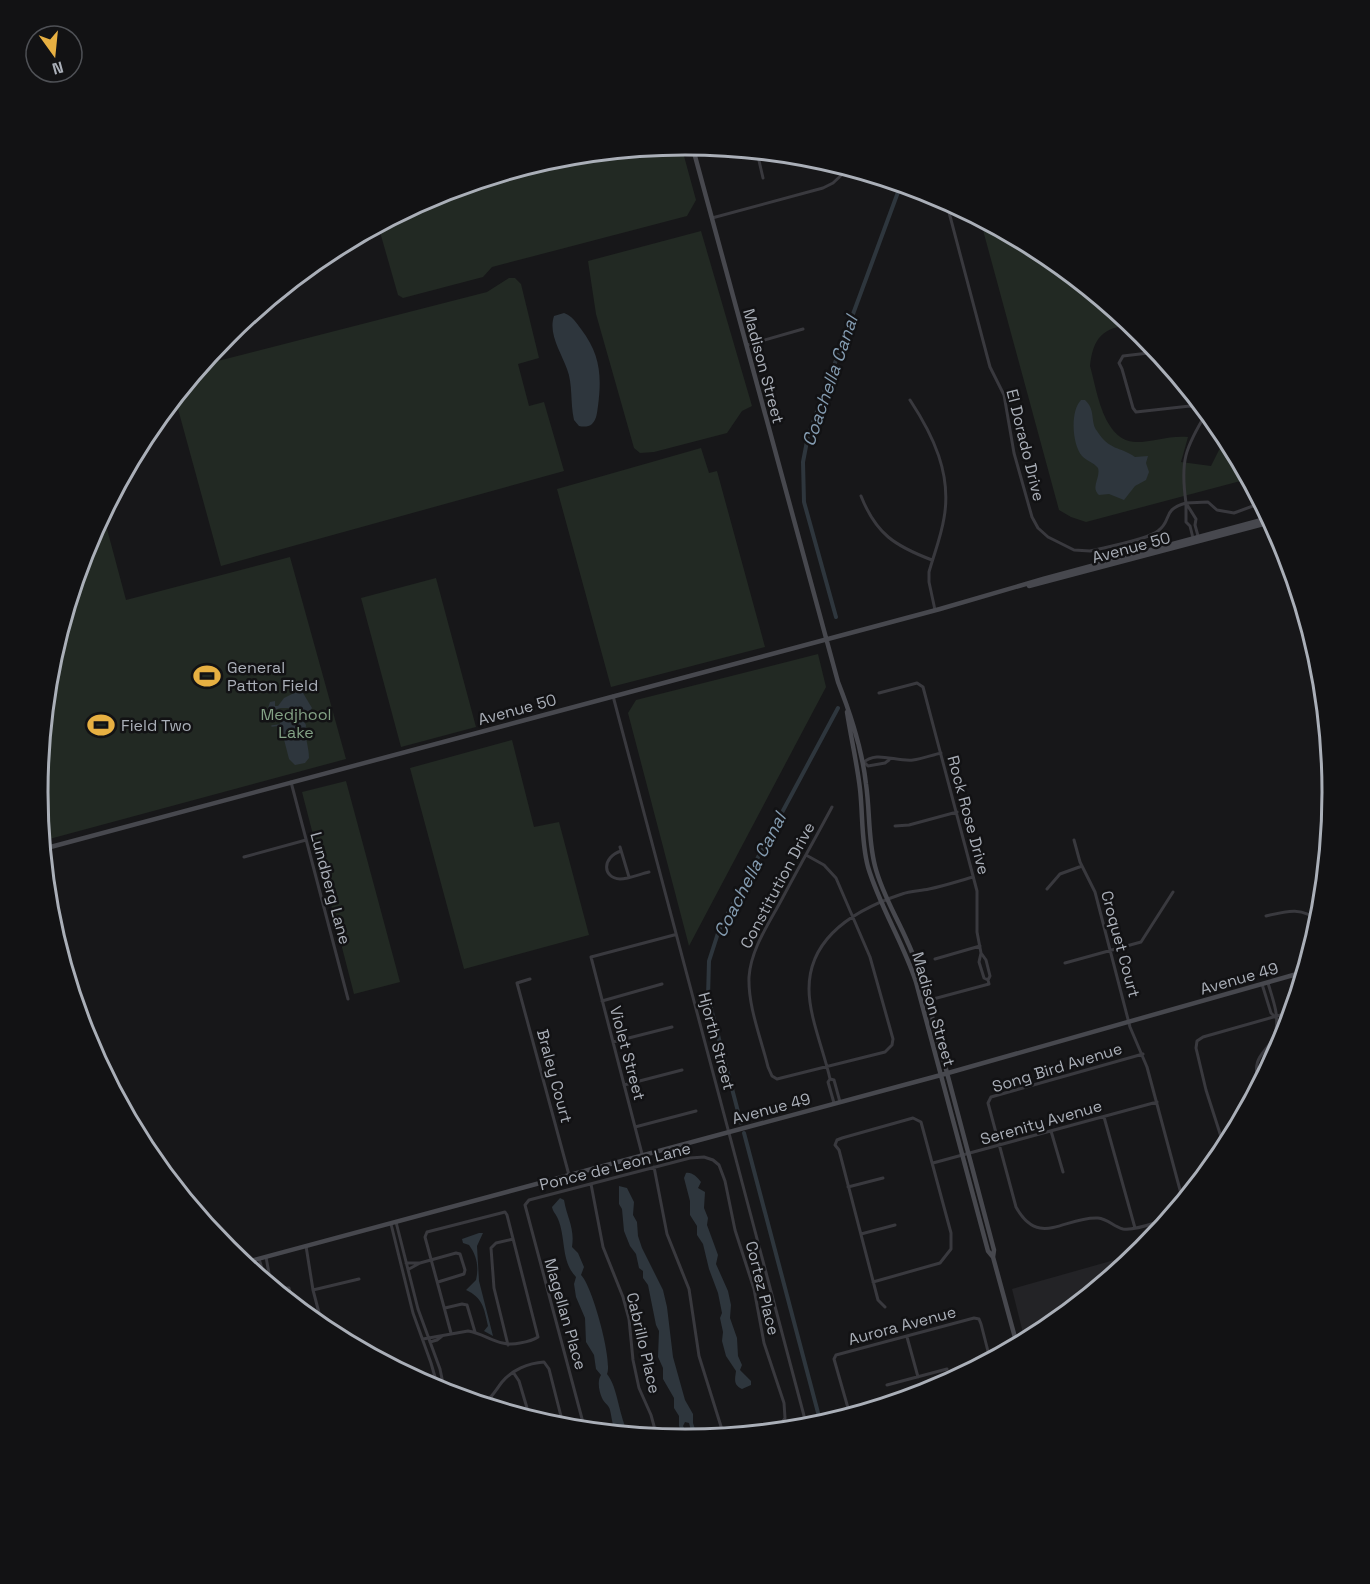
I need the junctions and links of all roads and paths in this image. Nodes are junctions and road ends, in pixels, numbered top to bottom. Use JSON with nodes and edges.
{"nodes":[{"id":1,"x":695,"y":155,"type":"edge"},
{"id":2,"x":759,"y":159,"type":"edge"},
{"id":3,"x":842,"y":175,"type":"edge"},
{"id":4,"x":763,"y":178,"type":"dead end"},
{"id":5,"x":949,"y":212,"type":"edge"},
{"id":6,"x":712,"y":218,"type":"junction"},
{"id":7,"x":803,"y":329,"type":"dead end"},
{"id":8,"x":746,"y":345,"type":"junction"},
{"id":9,"x":1146,"y":353,"type":"edge"},
{"id":10,"x":910,"y":400,"type":"dead end"},
{"id":11,"x":1192,"y":406,"type":"edge"},
{"id":12,"x":1202,"y":420,"type":"edge"},
{"id":13,"x":861,"y":496,"type":"dead end"},
{"id":14,"x":1188,"y":502,"type":"junction"},
{"id":15,"x":1254,"y":506,"type":"edge"},
{"id":16,"x":1261,"y":520,"type":"edge"},
{"id":17,"x":1263,"y":524,"type":"edge"},
{"id":18,"x":1197,"y":540,"type":"junction"},
{"id":19,"x":932,"y":560,"type":"junction"},
{"id":20,"x":935,"y":610,"type":"junction"},
{"id":21,"x":827,"y":639,"type":"junction"},
{"id":22,"x":879,"y":693,"type":"dead end"},
{"id":23,"x":613,"y":696,"type":"junction"},
{"id":24,"x":845,"y":697,"type":"junction"},
{"id":25,"x":941,"y":753,"type":"junction"},
{"id":26,"x":875,"y":758,"type":"junction"},
{"id":27,"x":890,"y":760,"type":"junction"},
{"id":28,"x":864,"y":763,"type":"junction"},
{"id":29,"x":876,"y":764,"type":"junction"},
{"id":30,"x":291,"y":782,"type":"junction"},
{"id":31,"x":832,"y":807,"type":"dead end"},
{"id":32,"x":957,"y":812,"type":"junction"},
{"id":33,"x":895,"y":826,"type":"dead end"},
{"id":34,"x":306,"y":840,"type":"junction"},
{"id":35,"x":1074,"y":840,"type":"dead end"},
{"id":36,"x":50,"y":847,"type":"edge"},
{"id":37,"x":806,"y":855,"type":"junction"},
{"id":38,"x":244,"y":857,"type":"dead end"},
{"id":39,"x":1082,"y":866,"type":"junction"},
{"id":40,"x":649,"y":872,"type":"dead end"},
{"id":41,"x":629,"y":877,"type":"junction"},
{"id":42,"x":974,"y":877,"type":"junction"},
{"id":43,"x":1047,"y":889,"type":"dead end"},
{"id":44,"x":1173,"y":891,"type":"dead end"},
{"id":45,"x":884,"y":901,"type":"junction"},
{"id":46,"x":1310,"y":914,"type":"edge"},
{"id":47,"x":1266,"y":916,"type":"dead end"},
{"id":48,"x":853,"y":917,"type":"junction"},
{"id":49,"x":675,"y":935,"type":"junction"},
{"id":50,"x":980,"y":946,"type":"junction"},
{"id":51,"x":1111,"y":950,"type":"junction"},
{"id":52,"x":981,"y":953,"type":"junction"},
{"id":53,"x":935,"y":959,"type":"dead end"},
{"id":54,"x":1065,"y":963,"type":"dead end"},
{"id":55,"x":1295,"y":975,"type":"edge"},
{"id":56,"x":530,"y":980,"type":"dead end"},
{"id":57,"x":988,"y":982,"type":"junction"},
{"id":58,"x":1265,"y":983,"type":"junction"},
{"id":59,"x":662,"y":984,"type":"dead end"},
{"id":60,"x":348,"y":999,"type":"dead end"},
{"id":61,"x":602,"y":1001,"type":"junction"},
{"id":62,"x":925,"y":1001,"type":"junction"},
{"id":63,"x":1282,"y":1015,"type":"edge"},
{"id":64,"x":1275,"y":1017,"type":"junction"},
{"id":65,"x":1129,"y":1022,"type":"junction"},
{"id":66,"x":672,"y":1027,"type":"dead end"},
{"id":67,"x":613,"y":1042,"type":"junction"},
{"id":68,"x":1143,"y":1054,"type":"junction"},
{"id":69,"x":828,"y":1067,"type":"junction"},
{"id":70,"x":682,"y":1070,"type":"dead end"},
{"id":71,"x":1257,"y":1071,"type":"edge"},
{"id":72,"x":947,"y":1073,"type":"junction"},
{"id":73,"x":941,"y":1075,"type":"junction"},
{"id":74,"x":830,"y":1079,"type":"junction"},
{"id":75,"x":624,"y":1086,"type":"junction"},
{"id":76,"x":836,"y":1088,"type":"junction"},
{"id":77,"x":830,"y":1090,"type":"junction"},
{"id":78,"x":1157,"y":1102,"type":"junction"},
{"id":79,"x":837,"y":1103,"type":"junction"},
{"id":80,"x":696,"y":1111,"type":"dead end"},
{"id":81,"x":1104,"y":1117,"type":"junction"},
{"id":82,"x":635,"y":1126,"type":"junction"},
{"id":83,"x":729,"y":1131,"type":"junction"},
{"id":84,"x":1051,"y":1131,"type":"junction"},
{"id":85,"x":1221,"y":1136,"type":"edge"},
{"id":86,"x":1000,"y":1146,"type":"junction"},
{"id":87,"x":642,"y":1154,"type":"junction"},
{"id":88,"x":969,"y":1154,"type":"junction"},
{"id":89,"x":963,"y":1156,"type":"junction"},
{"id":90,"x":713,"y":1160,"type":"joint"},
{"id":91,"x":933,"y":1163,"type":"junction"},
{"id":92,"x":654,"y":1167,"type":"junction"},
{"id":93,"x":1063,"y":1172,"type":"dead end"},
{"id":94,"x":568,"y":1175,"type":"junction"},
{"id":95,"x":883,"y":1178,"type":"dead end"},
{"id":96,"x":591,"y":1184,"type":"junction"},
{"id":97,"x":849,"y":1187,"type":"junction"},
{"id":98,"x":1181,"y":1192,"type":"edge"},
{"id":99,"x":525,"y":1205,"type":"joint"},
{"id":100,"x":393,"y":1223,"type":"junction"},
{"id":101,"x":1153,"y":1223,"type":"edge"},
{"id":102,"x":895,"y":1225,"type":"dead end"},
{"id":103,"x":1135,"y":1228,"type":"junction"},
{"id":104,"x":861,"y":1234,"type":"junction"},
{"id":105,"x":513,"y":1239,"type":"junction"},
{"id":106,"x":306,"y":1246,"type":"junction"},
{"id":107,"x":266,"y":1257,"type":"junction"},
{"id":108,"x":993,"y":1257,"type":"junction"},
{"id":109,"x":259,"y":1259,"type":"junction"},
{"id":110,"x":254,"y":1260,"type":"edge"},
{"id":111,"x":431,"y":1260,"type":"junction"},
{"id":112,"x":407,"y":1263,"type":"junction"},
{"id":113,"x":420,"y":1263,"type":"junction"},
{"id":114,"x":402,"y":1264,"type":"junction"},
{"id":115,"x":262,"y":1268,"type":"edge"},
{"id":116,"x":408,"y":1269,"type":"junction"},
{"id":117,"x":403,"y":1270,"type":"junction"},
{"id":118,"x":269,"y":1274,"type":"edge"},
{"id":119,"x":359,"y":1279,"type":"dead end"},
{"id":120,"x":438,"y":1282,"type":"junction"},
{"id":121,"x":873,"y":1282,"type":"junction"},
{"id":122,"x":313,"y":1290,"type":"junction"},
{"id":123,"x":885,"y":1307,"type":"dead end"},
{"id":124,"x":444,"y":1308,"type":"junction"},
{"id":125,"x":319,"y":1313,"type":"edge"},
{"id":126,"x":475,"y":1332,"type":"junction"},
{"id":127,"x":451,"y":1333,"type":"junction"},
{"id":128,"x":442,"y":1336,"type":"junction"},
{"id":129,"x":428,"y":1337,"type":"junction"},
{"id":130,"x":907,"y":1337,"type":"junction"},
{"id":131,"x":1015,"y":1337,"type":"edge"},
{"id":132,"x":423,"y":1339,"type":"junction"},
{"id":133,"x":430,"y":1342,"type":"junction"},
{"id":134,"x":425,"y":1344,"type":"junction"},
{"id":135,"x":508,"y":1345,"type":"junction"},
{"id":136,"x":988,"y":1352,"type":"edge"},
{"id":137,"x":947,"y":1369,"type":"dead end"},
{"id":138,"x":513,"y":1372,"type":"junction"},
{"id":139,"x":918,"y":1377,"type":"junction"},
{"id":140,"x":435,"y":1378,"type":"edge"},
{"id":141,"x":443,"y":1382,"type":"edge"},
{"id":142,"x":888,"y":1385,"type":"dead end"},
{"id":143,"x":492,"y":1398,"type":"edge"},
{"id":144,"x":848,"y":1408,"type":"edge"},
{"id":145,"x":527,"y":1409,"type":"edge"},
{"id":146,"x":561,"y":1417,"type":"edge"},
{"id":147,"x":804,"y":1418,"type":"edge"},
{"id":148,"x":583,"y":1421,"type":"edge"},
{"id":149,"x":782,"y":1422,"type":"edge"},
{"id":150,"x":654,"y":1428,"type":"edge"},
{"id":151,"x":722,"y":1428,"type":"edge"}],
"edges":[{"from":1,"to":6,"type":"main road","name":"Madison Street"},
{"from":2,"to":4,"type":"street"},
{"from":3,"to":6,"type":"street"},
{"from":5,"to":14,"type":"street","name":"El Dorado Drive"},
{"from":6,"to":8,"type":"main road","name":"Madison Street"},
{"from":7,"to":8,"type":"street"},
{"from":8,"to":21,"type":"main road","name":"Madison Street"},
{"from":9,"to":11,"type":"street"},
{"from":10,"to":19,"type":"street"},
{"from":12,"to":14,"type":"street"},
{"from":13,"to":19,"type":"street"},
{"from":14,"to":15,"type":"street"},
{"from":14,"to":18,"type":"street"},
{"from":14,"to":18,"type":"street"},
{"from":16,"to":18,"type":"main road","name":"Avenue 50"},
{"from":17,"to":18,"type":"main road","name":"Avenue 50"},
{"from":18,"to":20,"type":"main road","name":"Avenue 50"},
{"from":19,"to":20,"type":"street"},
{"from":20,"to":21,"type":"main road","name":"Avenue 50"},
{"from":21,"to":23,"type":"main road","name":"Avenue 50"},
{"from":21,"to":24,"type":"main road","name":"Madison Street"},
{"from":22,"to":25,"type":"street","name":"Rock Rose Drive"},
{"from":23,"to":30,"type":"main road","name":"Avenue 50"},
{"from":23,"to":49,"type":"street","name":"Hjorth Street"},
{"from":24,"to":28,"type":"main road","name":"Madison Street"},
{"from":24,"to":45,"type":"main road","name":"Madison Street"},
{"from":25,"to":27,"type":"street"},
{"from":25,"to":32,"type":"street","name":"Rock Rose Drive"},
{"from":26,"to":27,"type":"street"},
{"from":26,"to":28,"type":"street"},
{"from":26,"to":29,"type":"street"},
{"from":27,"to":29,"type":"street"},
{"from":28,"to":29,"type":"street"},
{"from":28,"to":45,"type":"main road","name":"Madison Street"},
{"from":30,"to":34,"type":"street","name":"Lundberg Lane"},
{"from":30,"to":36,"type":"main road","name":"Avenue 50"},
{"from":31,"to":37,"type":"street","name":"Constitution Drive"},
{"from":32,"to":33,"type":"street"},
{"from":32,"to":42,"type":"street","name":"Rock Rose Drive"},
{"from":34,"to":38,"type":"street"},
{"from":34,"to":60,"type":"street","name":"Lundberg Lane"},
{"from":35,"to":39,"type":"street","name":"Croquet Court"},
{"from":37,"to":48,"type":"street"},
{"from":37,"to":69,"type":"street","name":"Constitution Drive"},
{"from":39,"to":43,"type":"street"},
{"from":39,"to":51,"type":"street","name":"Croquet Court"},
{"from":40,"to":41,"type":"street"},
{"from":41,"to":41,"type":"street"},
{"from":42,"to":45,"type":"street"},
{"from":42,"to":50,"type":"street","name":"Rock Rose Drive"},
{"from":44,"to":51,"type":"street"},
{"from":45,"to":48,"type":"street"},
{"from":45,"to":62,"type":"main road","name":"Madison Street"},
{"from":46,"to":47,"type":"street"},
{"from":48,"to":69,"type":"street"},
{"from":48,"to":69,"type":"street"},
{"from":49,"to":61,"type":"street","name":"Violet Street"},
{"from":49,"to":83,"type":"street","name":"Hjorth Street"},
{"from":50,"to":52,"type":"street","name":"Rock Rose Drive"},
{"from":50,"to":53,"type":"street"},
{"from":51,"to":54,"type":"street"},
{"from":51,"to":65,"type":"street","name":"Croquet Court"},
{"from":52,"to":57,"type":"street","name":"Rock Rose Drive"},
{"from":52,"to":57,"type":"street","name":"Rock Rose Drive"},
{"from":55,"to":58,"type":"main road","name":"Avenue 49"},
{"from":56,"to":94,"type":"street","name":"Braley Court"},
{"from":57,"to":62,"type":"street"},
{"from":58,"to":64,"type":"street"},
{"from":58,"to":65,"type":"main road","name":"Avenue 49"},
{"from":59,"to":61,"type":"street"},
{"from":61,"to":67,"type":"street","name":"Violet Street"},
{"from":62,"to":72,"type":"main road","name":"Madison Street"},
{"from":62,"to":73,"type":"main road","name":"Madison Street"},
{"from":63,"to":64,"type":"street"},
{"from":64,"to":71,"type":"street"},
{"from":64,"to":85,"type":"street"},
{"from":65,"to":68,"type":"street","name":"Croquet Court"},
{"from":65,"to":72,"type":"main road","name":"Avenue 49"},
{"from":66,"to":67,"type":"street"},
{"from":67,"to":75,"type":"street","name":"Violet Street"},
{"from":68,"to":78,"type":"street","name":"Croquet Court"},
{"from":68,"to":86,"type":"street","name":"Song Bird Avenue"},
{"from":69,"to":74,"type":"street"},
{"from":70,"to":75,"type":"street"},
{"from":72,"to":73,"type":"main road","name":"Avenue 49"},
{"from":72,"to":88,"type":"main road","name":"Madison Street"},
{"from":73,"to":79,"type":"main road","name":"Avenue 49"},
{"from":73,"to":89,"type":"main road","name":"Madison Street"},
{"from":74,"to":76,"type":"street"},
{"from":74,"to":77,"type":"street"},
{"from":75,"to":82,"type":"street","name":"Violet Street"},
{"from":76,"to":77,"type":"street"},
{"from":76,"to":79,"type":"street"},
{"from":77,"to":79,"type":"street"},
{"from":78,"to":81,"type":"street","name":"Serenity Avenue"},
{"from":78,"to":98,"type":"street","name":"Croquet Court"},
{"from":79,"to":83,"type":"main road","name":"Avenue 49"},
{"from":80,"to":82,"type":"street"},
{"from":81,"to":84,"type":"street","name":"Serenity Avenue"},
{"from":81,"to":103,"type":"street"},
{"from":82,"to":87,"type":"street","name":"Violet Street"},
{"from":83,"to":87,"type":"main road","name":"Avenue 49"},
{"from":83,"to":147,"type":"street","name":"Hjorth Street"},
{"from":84,"to":86,"type":"street","name":"Serenity Avenue"},
{"from":84,"to":93,"type":"street"},
{"from":86,"to":88,"type":"street","name":"Serenity Avenue"},
{"from":86,"to":103,"type":"street"},
{"from":87,"to":94,"type":"main road","name":"Avenue 49"},
{"from":88,"to":89,"type":"street","name":"Serenity Avenue"},
{"from":88,"to":108,"type":"main road","name":"Madison Street"},
{"from":89,"to":91,"type":"street","name":"Serenity Avenue"},
{"from":89,"to":108,"type":"main road","name":"Madison Street"},
{"from":90,"to":92,"type":"street","name":"Ponce de Leon Lane"},
{"from":90,"to":149,"type":"street","name":"Cortez Place"},
{"from":91,"to":97,"type":"street"},
{"from":91,"to":121,"type":"street"},
{"from":92,"to":96,"type":"street","name":"Ponce de Leon Lane"},
{"from":92,"to":151,"type":"street"},
{"from":94,"to":100,"type":"main road","name":"Avenue 49"},
{"from":95,"to":97,"type":"street"},
{"from":96,"to":99,"type":"street","name":"Ponce de Leon Lane"},
{"from":96,"to":150,"type":"street","name":"Cabrillo Place"},
{"from":97,"to":104,"type":"street"},
{"from":99,"to":148,"type":"street","name":"Magellan Place"},
{"from":100,"to":106,"type":"main road","name":"Avenue 49"},
{"from":100,"to":112,"type":"street"},
{"from":100,"to":114,"type":"street"},
{"from":101,"to":103,"type":"street"},
{"from":102,"to":104,"type":"street"},
{"from":104,"to":121,"type":"street"},
{"from":105,"to":111,"type":"street"},
{"from":105,"to":135,"type":"street"},
{"from":105,"to":135,"type":"street"},
{"from":106,"to":107,"type":"main road","name":"Avenue 49"},
{"from":106,"to":122,"type":"street"},
{"from":107,"to":109,"type":"main road","name":"Avenue 49"},
{"from":107,"to":118,"type":"street"},
{"from":108,"to":131,"type":"main road","name":"Madison Street"},
{"from":109,"to":110,"type":"main road","name":"Avenue 49"},
{"from":109,"to":115,"type":"street"},
{"from":111,"to":113,"type":"street"},
{"from":111,"to":120,"type":"street"},
{"from":111,"to":120,"type":"street"},
{"from":112,"to":113,"type":"street"},
{"from":112,"to":114,"type":"street"},
{"from":112,"to":116,"type":"street"},
{"from":113,"to":116,"type":"street"},
{"from":114,"to":117,"type":"street"},
{"from":116,"to":117,"type":"street"},
{"from":116,"to":129,"type":"street"},
{"from":117,"to":132,"type":"street"},
{"from":119,"to":122,"type":"street"},
{"from":120,"to":124,"type":"street"},
{"from":121,"to":123,"type":"street"},
{"from":122,"to":125,"type":"street"},
{"from":124,"to":126,"type":"street"},
{"from":124,"to":127,"type":"street"},
{"from":126,"to":127,"type":"street"},
{"from":126,"to":135,"type":"street"},
{"from":127,"to":128,"type":"street"},
{"from":128,"to":129,"type":"street"},
{"from":128,"to":133,"type":"street"},
{"from":129,"to":132,"type":"street"},
{"from":129,"to":133,"type":"street"},
{"from":130,"to":136,"type":"street","name":"Aurora Avenue"},
{"from":130,"to":139,"type":"street"},
{"from":130,"to":144,"type":"street","name":"Aurora Avenue"},
{"from":132,"to":134,"type":"street"},
{"from":133,"to":134,"type":"street"},
{"from":133,"to":141,"type":"street"},
{"from":134,"to":140,"type":"street"},
{"from":137,"to":139,"type":"street"},
{"from":138,"to":143,"type":"street"},
{"from":138,"to":145,"type":"street"},
{"from":138,"to":146,"type":"street"},
{"from":139,"to":142,"type":"street"}]}
